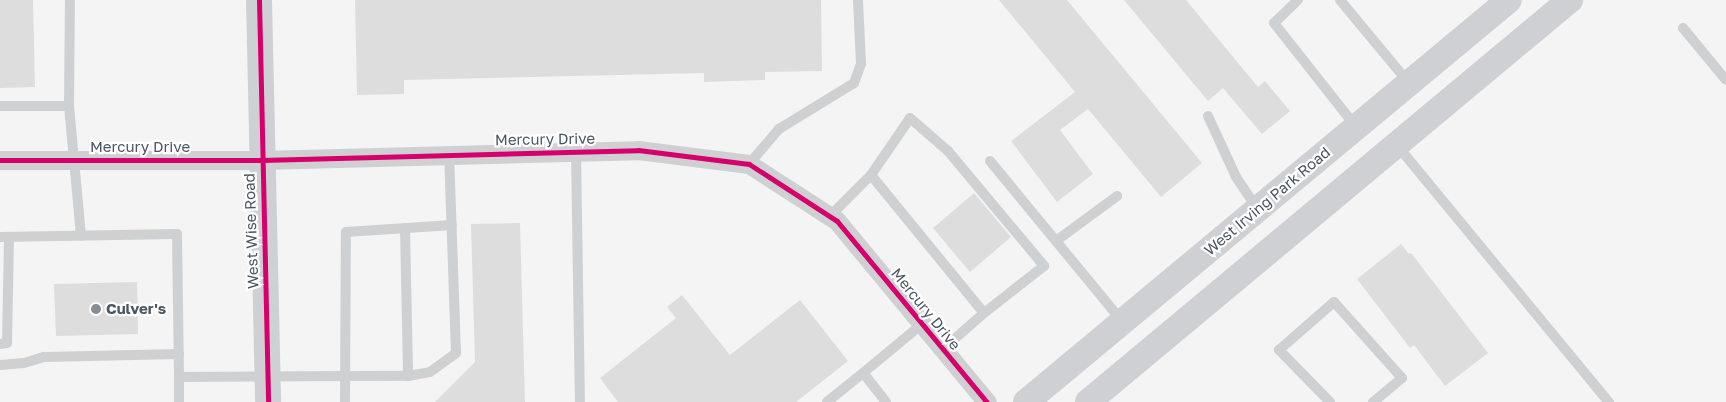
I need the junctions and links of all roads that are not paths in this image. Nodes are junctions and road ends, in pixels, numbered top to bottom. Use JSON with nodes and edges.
{"nodes":[{"id":1,"x":70,"y":0,"type":"edge"},
{"id":2,"x":259,"y":0,"type":"edge"},
{"id":3,"x":858,"y":0,"type":"edge"},
{"id":4,"x":1298,"y":0,"type":"edge"},
{"id":5,"x":1340,"y":0,"type":"edge"},
{"id":6,"x":1509,"y":0,"type":"edge"},
{"id":7,"x":1570,"y":0,"type":"edge"},
{"id":8,"x":1683,"y":28,"type":"dead end"},
{"id":9,"x":1726,"y":80,"type":"edge"},
{"id":10,"x":1409,"y":83,"type":"junction"},
{"id":11,"x":0,"y":106,"type":"edge"},
{"id":12,"x":69,"y":106,"type":"junction"},
{"id":13,"x":1208,"y":116,"type":"dead end"},
{"id":14,"x":1356,"y":127,"type":"junction"},
{"id":15,"x":1395,"y":143,"type":"junction"},
{"id":16,"x":576,"y":152,"type":"junction"},
{"id":17,"x":450,"y":153,"type":"junction"},
{"id":18,"x":0,"y":160,"type":"edge"},
{"id":19,"x":75,"y":160,"type":"junction"},
{"id":20,"x":262,"y":160,"type":"junction"},
{"id":21,"x":990,"y":161,"type":"dead end"},
{"id":22,"x":749,"y":164,"type":"junction"},
{"id":23,"x":871,"y":175,"type":"junction"},
{"id":24,"x":1117,"y":196,"type":"dead end"},
{"id":25,"x":1258,"y":209,"type":"junction"},
{"id":26,"x":830,"y":216,"type":"junction"},
{"id":27,"x":452,"y":225,"type":"junction"},
{"id":28,"x":405,"y":228,"type":"junction"},
{"id":29,"x":81,"y":235,"type":"junction"},
{"id":30,"x":4,"y":237,"type":"edge"},
{"id":31,"x":1056,"y":241,"type":"junction"},
{"id":32,"x":984,"y":314,"type":"junction"},
{"id":33,"x":1122,"y":321,"type":"junction"},
{"id":34,"x":922,"y":324,"type":"junction"},
{"id":35,"x":0,"y":344,"type":"edge"},
{"id":36,"x":943,"y":349,"type":"junction"},
{"id":37,"x":179,"y":354,"type":"junction"},
{"id":38,"x":0,"y":365,"type":"edge"},
{"id":39,"x":863,"y":372,"type":"junction"},
{"id":40,"x":344,"y":375,"type":"junction"},
{"id":41,"x":408,"y":376,"type":"junction"},
{"id":42,"x":179,"y":377,"type":"junction"},
{"id":43,"x":268,"y":389,"type":"edge"},
{"id":44,"x":179,"y":402,"type":"edge"},
{"id":45,"x":345,"y":402,"type":"edge"},
{"id":46,"x":580,"y":402,"type":"edge"},
{"id":47,"x":827,"y":402,"type":"edge"},
{"id":48,"x":886,"y":402,"type":"edge"},
{"id":49,"x":987,"y":402,"type":"edge"},
{"id":50,"x":1026,"y":402,"type":"edge"},
{"id":51,"x":1088,"y":402,"type":"edge"},
{"id":52,"x":1330,"y":402,"type":"edge"},
{"id":53,"x":1373,"y":402,"type":"edge"},
{"id":54,"x":1609,"y":402,"type":"edge"}],
"edges":[{"from":1,"to":12,"type":"lane"},
{"from":2,"to":20,"type":"main road","name":"West Wise Road"},
{"from":3,"to":22,"type":"lane"},
{"from":4,"to":14,"type":"lane"},
{"from":5,"to":10,"type":"lane"},
{"from":6,"to":10,"type":"main road","name":"West Irving Park Road"},
{"from":7,"to":15,"type":"main road"},
{"from":8,"to":9,"type":"lane"},
{"from":10,"to":14,"type":"main road","name":"West Irving Park Road"},
{"from":11,"to":12,"type":"lane"},
{"from":12,"to":19,"type":"lane"},
{"from":13,"to":25,"type":"lane"},
{"from":14,"to":25,"type":"main road","name":"West Irving Park Road"},
{"from":15,"to":51,"type":"main road"},
{"from":15,"to":54,"type":"lane"},
{"from":16,"to":17,"type":"street","name":"Mercury Drive"},
{"from":16,"to":22,"type":"street","name":"Mercury Drive"},
{"from":16,"to":46,"type":"lane"},
{"from":17,"to":20,"type":"street","name":"Mercury Drive"},
{"from":17,"to":27,"type":"lane"},
{"from":18,"to":19,"type":"street","name":"Mercury Drive"},
{"from":19,"to":20,"type":"street","name":"Mercury Drive"},
{"from":19,"to":29,"type":"lane"},
{"from":20,"to":43,"type":"main road","name":"West Wise Road"},
{"from":21,"to":31,"type":"lane"},
{"from":22,"to":26,"type":"street","name":"Mercury Drive"},
{"from":23,"to":26,"type":"lane"},
{"from":23,"to":32,"type":"lane"},
{"from":23,"to":32,"type":"lane"},
{"from":24,"to":31,"type":"lane"},
{"from":25,"to":33,"type":"main road","name":"West Irving Park Road"},
{"from":26,"to":34,"type":"street","name":"Mercury Drive"},
{"from":27,"to":28,"type":"lane"},
{"from":27,"to":41,"type":"lane"},
{"from":28,"to":40,"type":"lane"},
{"from":28,"to":41,"type":"lane"},
{"from":29,"to":30,"type":"lane"},
{"from":29,"to":37,"type":"lane"},
{"from":30,"to":35,"type":"lane"},
{"from":31,"to":33,"type":"lane"},
{"from":32,"to":36,"type":"lane"},
{"from":33,"to":50,"type":"main road","name":"West Irving Park Road"},
{"from":34,"to":36,"type":"street","name":"Mercury Drive"},
{"from":34,"to":39,"type":"lane"},
{"from":36,"to":49,"type":"street","name":"Mercury Drive"},
{"from":37,"to":38,"type":"lane"},
{"from":37,"to":42,"type":"lane"},
{"from":39,"to":47,"type":"lane"},
{"from":39,"to":48,"type":"lane"},
{"from":40,"to":41,"type":"lane"},
{"from":40,"to":43,"type":"lane"},
{"from":40,"to":45,"type":"lane"},
{"from":42,"to":43,"type":"lane"},
{"from":42,"to":44,"type":"lane"},
{"from":52,"to":53,"type":"lane"}]}
